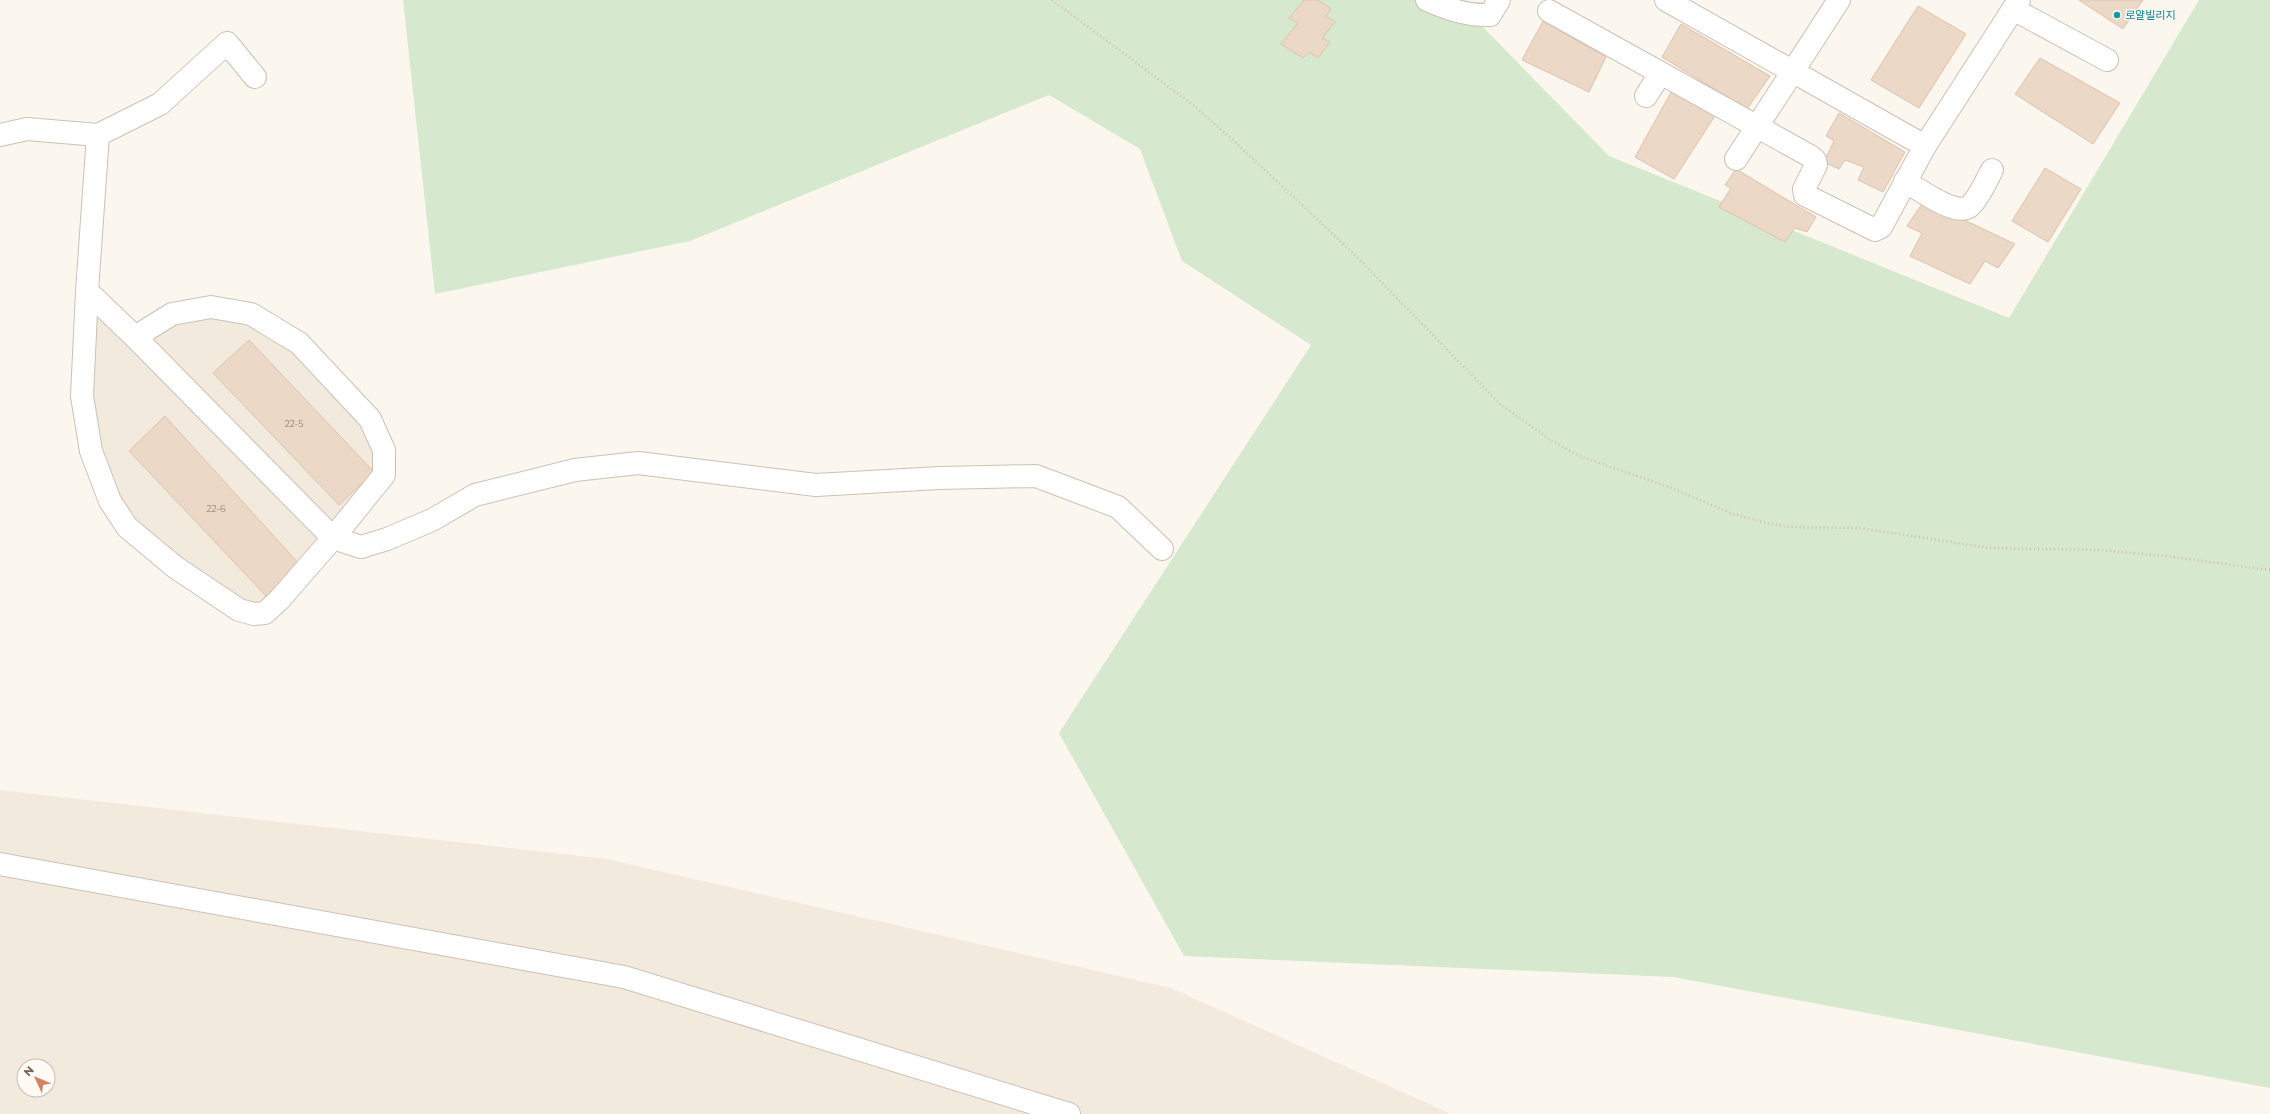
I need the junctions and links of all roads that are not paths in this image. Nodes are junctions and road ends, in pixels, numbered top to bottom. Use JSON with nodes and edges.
{"nodes":[{"id":1,"x":1427,"y":0,"type":"edge"},
{"id":2,"x":1499,"y":0,"type":"edge"},
{"id":3,"x":1666,"y":0,"type":"edge"},
{"id":4,"x":1840,"y":0,"type":"edge"},
{"id":5,"x":2016,"y":5,"type":"edge"},
{"id":6,"x":1549,"y":11,"type":"dead end"},
{"id":7,"x":2107,"y":60,"type":"dead end"},
{"id":8,"x":1794,"y":72,"type":"junction"},
{"id":9,"x":1660,"y":74,"type":"junction"},
{"id":10,"x":255,"y":77,"type":"dead end"},
{"id":11,"x":1646,"y":96,"type":"dead end"},
{"id":12,"x":1757,"y":126,"type":"junction"},
{"id":13,"x":0,"y":135,"type":"edge"},
{"id":14,"x":98,"y":135,"type":"junction"},
{"id":15,"x":1925,"y":146,"type":"junction"},
{"id":16,"x":1736,"y":159,"type":"dead end"},
{"id":17,"x":1992,"y":170,"type":"dead end"},
{"id":18,"x":1905,"y":181,"type":"junction"},
{"id":19,"x":87,"y":291,"type":"junction"},
{"id":20,"x":135,"y":338,"type":"junction"},
{"id":21,"x":333,"y":538,"type":"junction"},
{"id":22,"x":1162,"y":549,"type":"dead end"},
{"id":23,"x":0,"y":864,"type":"edge"},
{"id":24,"x":1069,"y":1114,"type":"edge"}],
"edges":[{"from":1,"to":2,"type":"street"},
{"from":3,"to":8,"type":"street"},
{"from":4,"to":8,"type":"street"},
{"from":5,"to":7,"type":"street"},
{"from":5,"to":15,"type":"street"},
{"from":6,"to":9,"type":"street"},
{"from":8,"to":12,"type":"street"},
{"from":8,"to":15,"type":"street"},
{"from":9,"to":11,"type":"street"},
{"from":9,"to":12,"type":"street"},
{"from":10,"to":14,"type":"street"},
{"from":12,"to":16,"type":"street"},
{"from":12,"to":18,"type":"street"},
{"from":13,"to":14,"type":"street"},
{"from":14,"to":19,"type":"street"},
{"from":15,"to":18,"type":"street"},
{"from":17,"to":18,"type":"street"},
{"from":19,"to":20,"type":"street"},
{"from":19,"to":21,"type":"street"},
{"from":20,"to":21,"type":"street"},
{"from":20,"to":21,"type":"street"},
{"from":21,"to":22,"type":"street"},
{"from":23,"to":24,"type":"street"}]}
